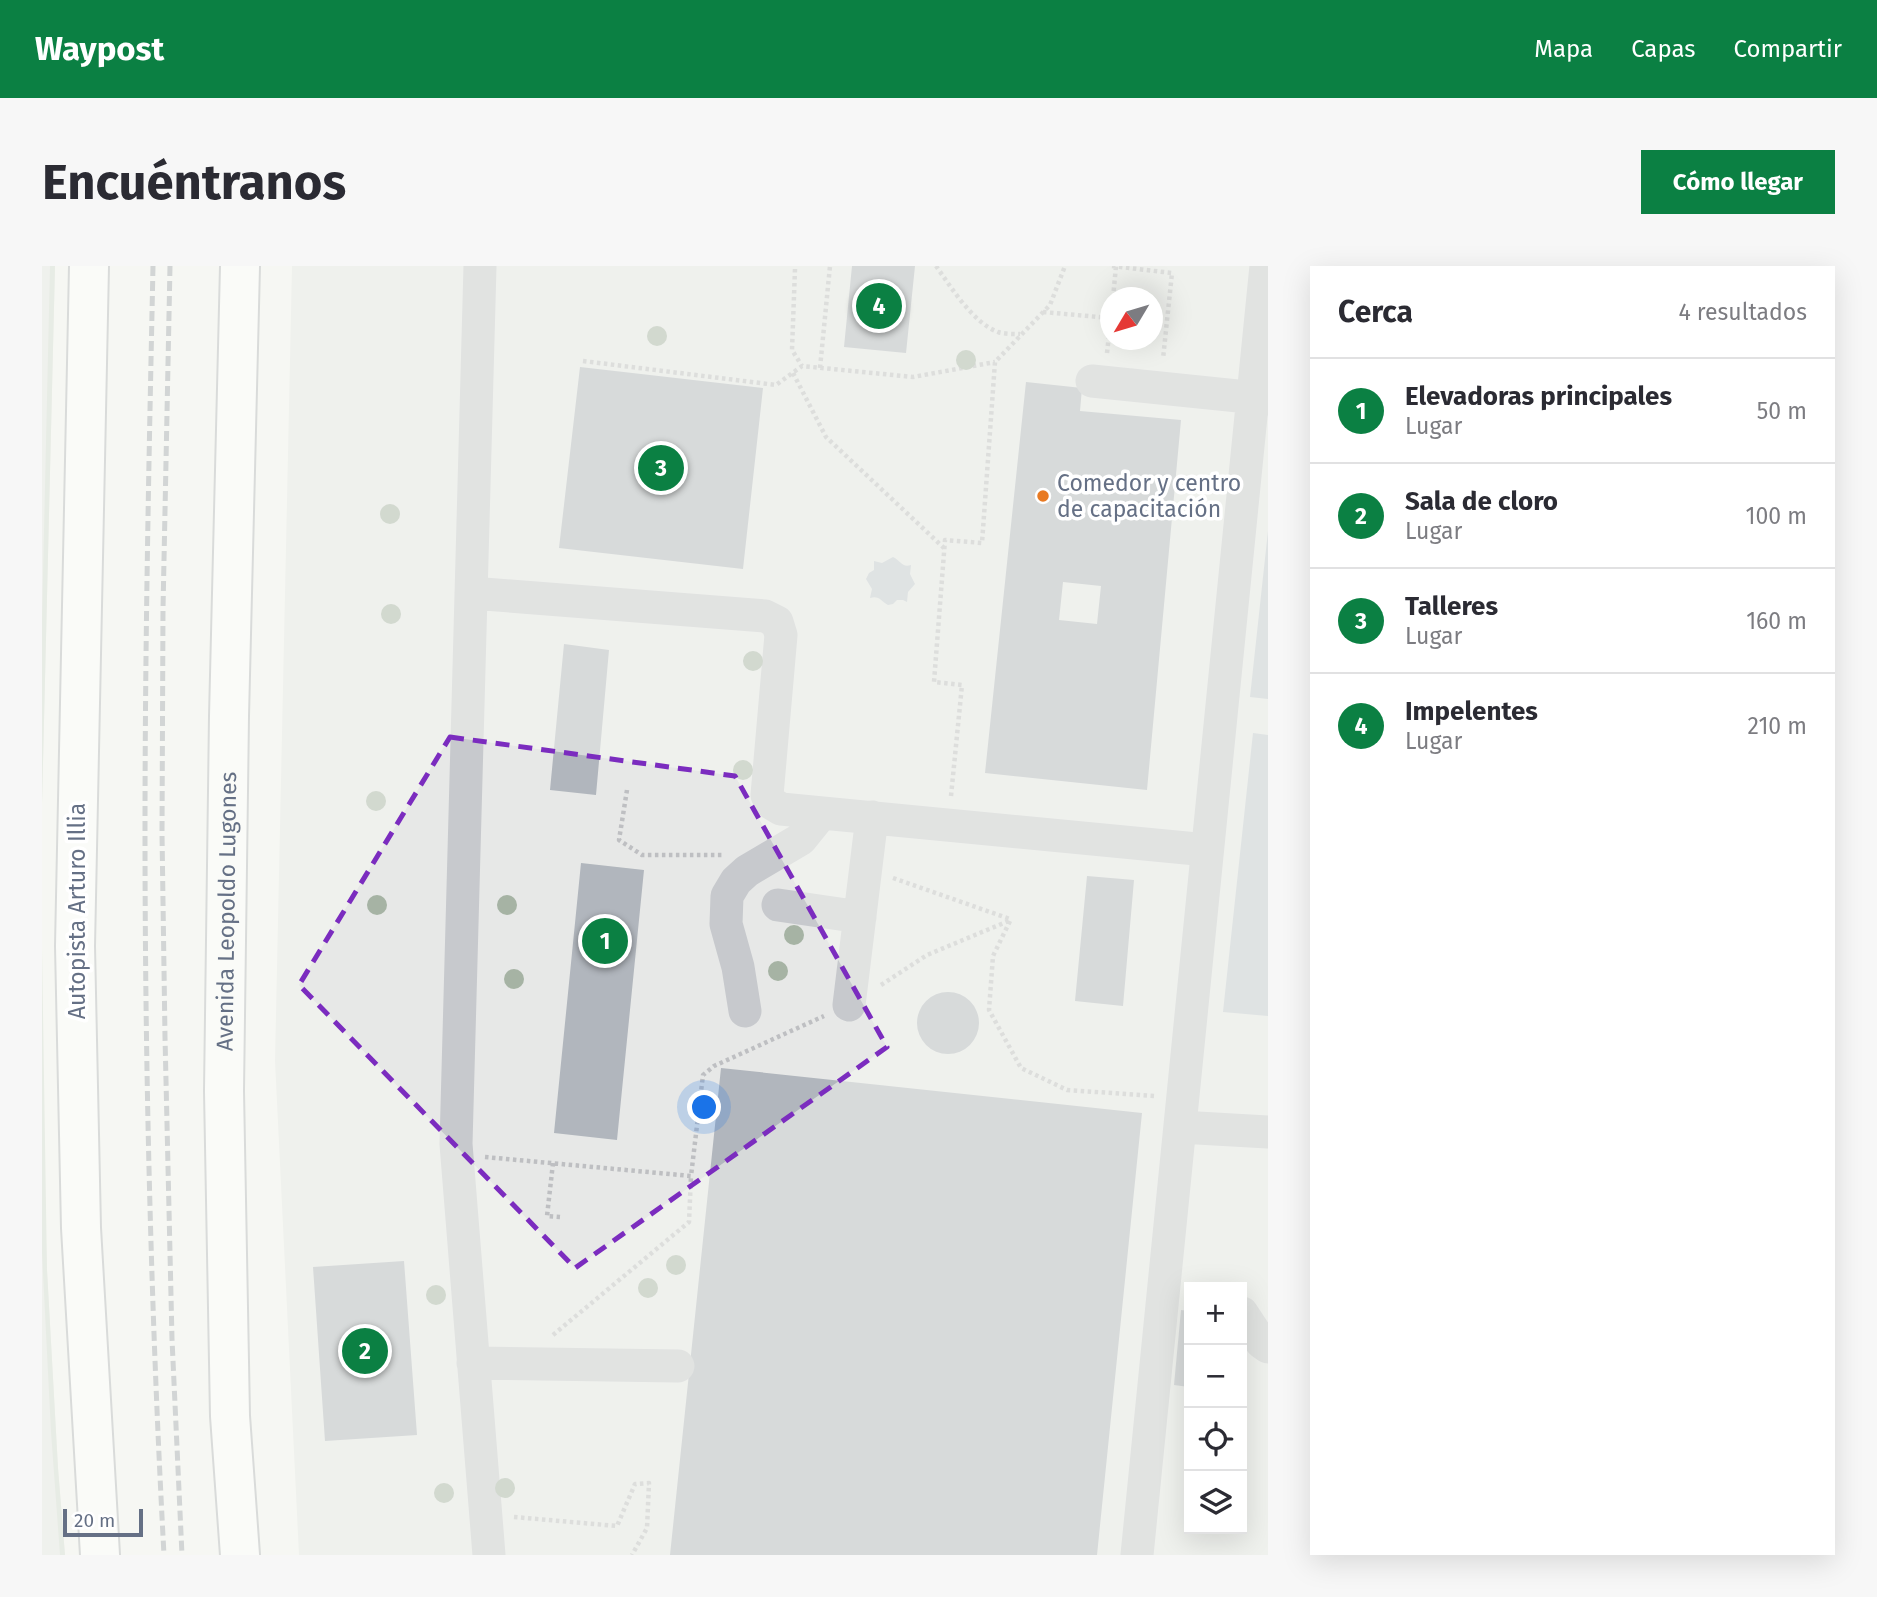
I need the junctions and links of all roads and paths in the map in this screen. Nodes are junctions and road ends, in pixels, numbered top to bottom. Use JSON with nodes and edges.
{"nodes":[{"id":1,"x":89,"y":266,"type":"edge"},
{"id":2,"x":240,"y":266,"type":"edge"},
{"id":3,"x":480,"y":266,"type":"edge"},
{"id":4,"x":830,"y":266,"type":"edge"},
{"id":5,"x":936,"y":266,"type":"edge"},
{"id":6,"x":1065,"y":266,"type":"edge"},
{"id":7,"x":1114,"y":266,"type":"edge"},
{"id":8,"x":1266,"y":266,"type":"edge"},
{"id":9,"x":795,"y":268,"type":"dead end"},
{"id":10,"x":1113,"y":287,"type":"edge"},
{"id":11,"x":1043,"y":312,"type":"junction"},
{"id":12,"x":1100,"y":316,"type":"edge"},
{"id":13,"x":1021,"y":334,"type":"junction"},
{"id":14,"x":1104,"y":350,"type":"edge"},
{"id":15,"x":583,"y":361,"type":"dead end"},
{"id":16,"x":995,"y":362,"type":"junction"},
{"id":17,"x":802,"y":366,"type":"junction"},
{"id":18,"x":820,"y":368,"type":"junction"},
{"id":19,"x":793,"y":373,"type":"junction"},
{"id":20,"x":1098,"y":382,"type":"joint"},
{"id":21,"x":1160,"y":388,"type":"junction"},
{"id":22,"x":1260,"y":398,"type":"edge"},
{"id":23,"x":945,"y":549,"type":"junction"},
{"id":24,"x":471,"y":593,"type":"junction"},
{"id":25,"x":822,"y":813,"type":"junction"},
{"id":26,"x":872,"y":817,"type":"junction"},
{"id":27,"x":949,"y":825,"type":"junction"},
{"id":28,"x":1208,"y":850,"type":"junction"},
{"id":29,"x":778,"y":905,"type":"dead end"},
{"id":30,"x":860,"y":917,"type":"junction"},
{"id":31,"x":849,"y":1005,"type":"junction"},
{"id":32,"x":745,"y":1011,"type":"dead end"},
{"id":33,"x":1181,"y":1113,"type":"junction"},
{"id":34,"x":1268,"y":1132,"type":"edge"},
{"id":35,"x":457,"y":1154,"type":"junction"},
{"id":36,"x":552,"y":1163,"type":"junction"},
{"id":37,"x":691,"y":1176,"type":"junction"},
{"id":38,"x":560,"y":1217,"type":"dead end"},
{"id":39,"x":1176,"y":1294,"type":"edge"},
{"id":40,"x":1247,"y":1321,"type":"edge"},
{"id":41,"x":1268,"y":1347,"type":"edge"},
{"id":42,"x":473,"y":1363,"type":"junction"},
{"id":43,"x":519,"y":1363,"type":"junction"},
{"id":44,"x":678,"y":1366,"type":"dead end"},
{"id":45,"x":486,"y":1514,"type":"junction"},
{"id":46,"x":100,"y":1555,"type":"edge"},
{"id":47,"x":240,"y":1555,"type":"edge"},
{"id":48,"x":489,"y":1555,"type":"edge"},
{"id":49,"x":632,"y":1555,"type":"edge"},
{"id":50,"x":1137,"y":1555,"type":"edge"}],
"edges":[{"from":1,"to":46,"type":"highway","name":"Autopista Arturo Illia"},
{"from":2,"to":47,"type":"highway","name":"Avenida Leopoldo Lugones"},
{"from":3,"to":24,"type":"lane"},
{"from":4,"to":18,"type":"path"},
{"from":5,"to":13,"type":"path"},
{"from":6,"to":11,"type":"path"},
{"from":7,"to":10,"type":"path"},
{"from":7,"to":21,"type":"path"},
{"from":8,"to":22,"type":"lane"},
{"from":9,"to":17,"type":"path"},
{"from":11,"to":12,"type":"path"},
{"from":11,"to":13,"type":"path"},
{"from":13,"to":16,"type":"path"},
{"from":14,"to":20,"type":"path"},
{"from":15,"to":19,"type":"path"},
{"from":16,"to":18,"type":"path"},
{"from":16,"to":23,"type":"path"},
{"from":17,"to":18,"type":"path"},
{"from":17,"to":19,"type":"path"},
{"from":19,"to":23,"type":"path"},
{"from":20,"to":21,"type":"lane"},
{"from":21,"to":22,"type":"lane"},
{"from":22,"to":28,"type":"lane"},
{"from":23,"to":27,"type":"path"},
{"from":24,"to":25,"type":"lane"},
{"from":24,"to":35,"type":"lane"},
{"from":25,"to":26,"type":"lane"},
{"from":25,"to":32,"type":"lane"},
{"from":26,"to":27,"type":"lane"},
{"from":26,"to":30,"type":"lane"},
{"from":27,"to":28,"type":"lane"},
{"from":28,"to":33,"type":"lane"},
{"from":29,"to":30,"type":"lane"},
{"from":30,"to":31,"type":"lane"},
{"from":31,"to":33,"type":"path"},
{"from":31,"to":37,"type":"path"},
{"from":33,"to":34,"type":"lane"},
{"from":33,"to":39,"type":"lane"},
{"from":35,"to":36,"type":"path"},
{"from":35,"to":42,"type":"lane"},
{"from":36,"to":37,"type":"path"},
{"from":36,"to":38,"type":"path"},
{"from":37,"to":43,"type":"path"},
{"from":39,"to":50,"type":"lane"},
{"from":40,"to":41,"type":"lane"},
{"from":42,"to":43,"type":"lane"},
{"from":42,"to":45,"type":"lane"},
{"from":43,"to":44,"type":"lane"},
{"from":45,"to":48,"type":"lane"},
{"from":45,"to":49,"type":"path"}]}
